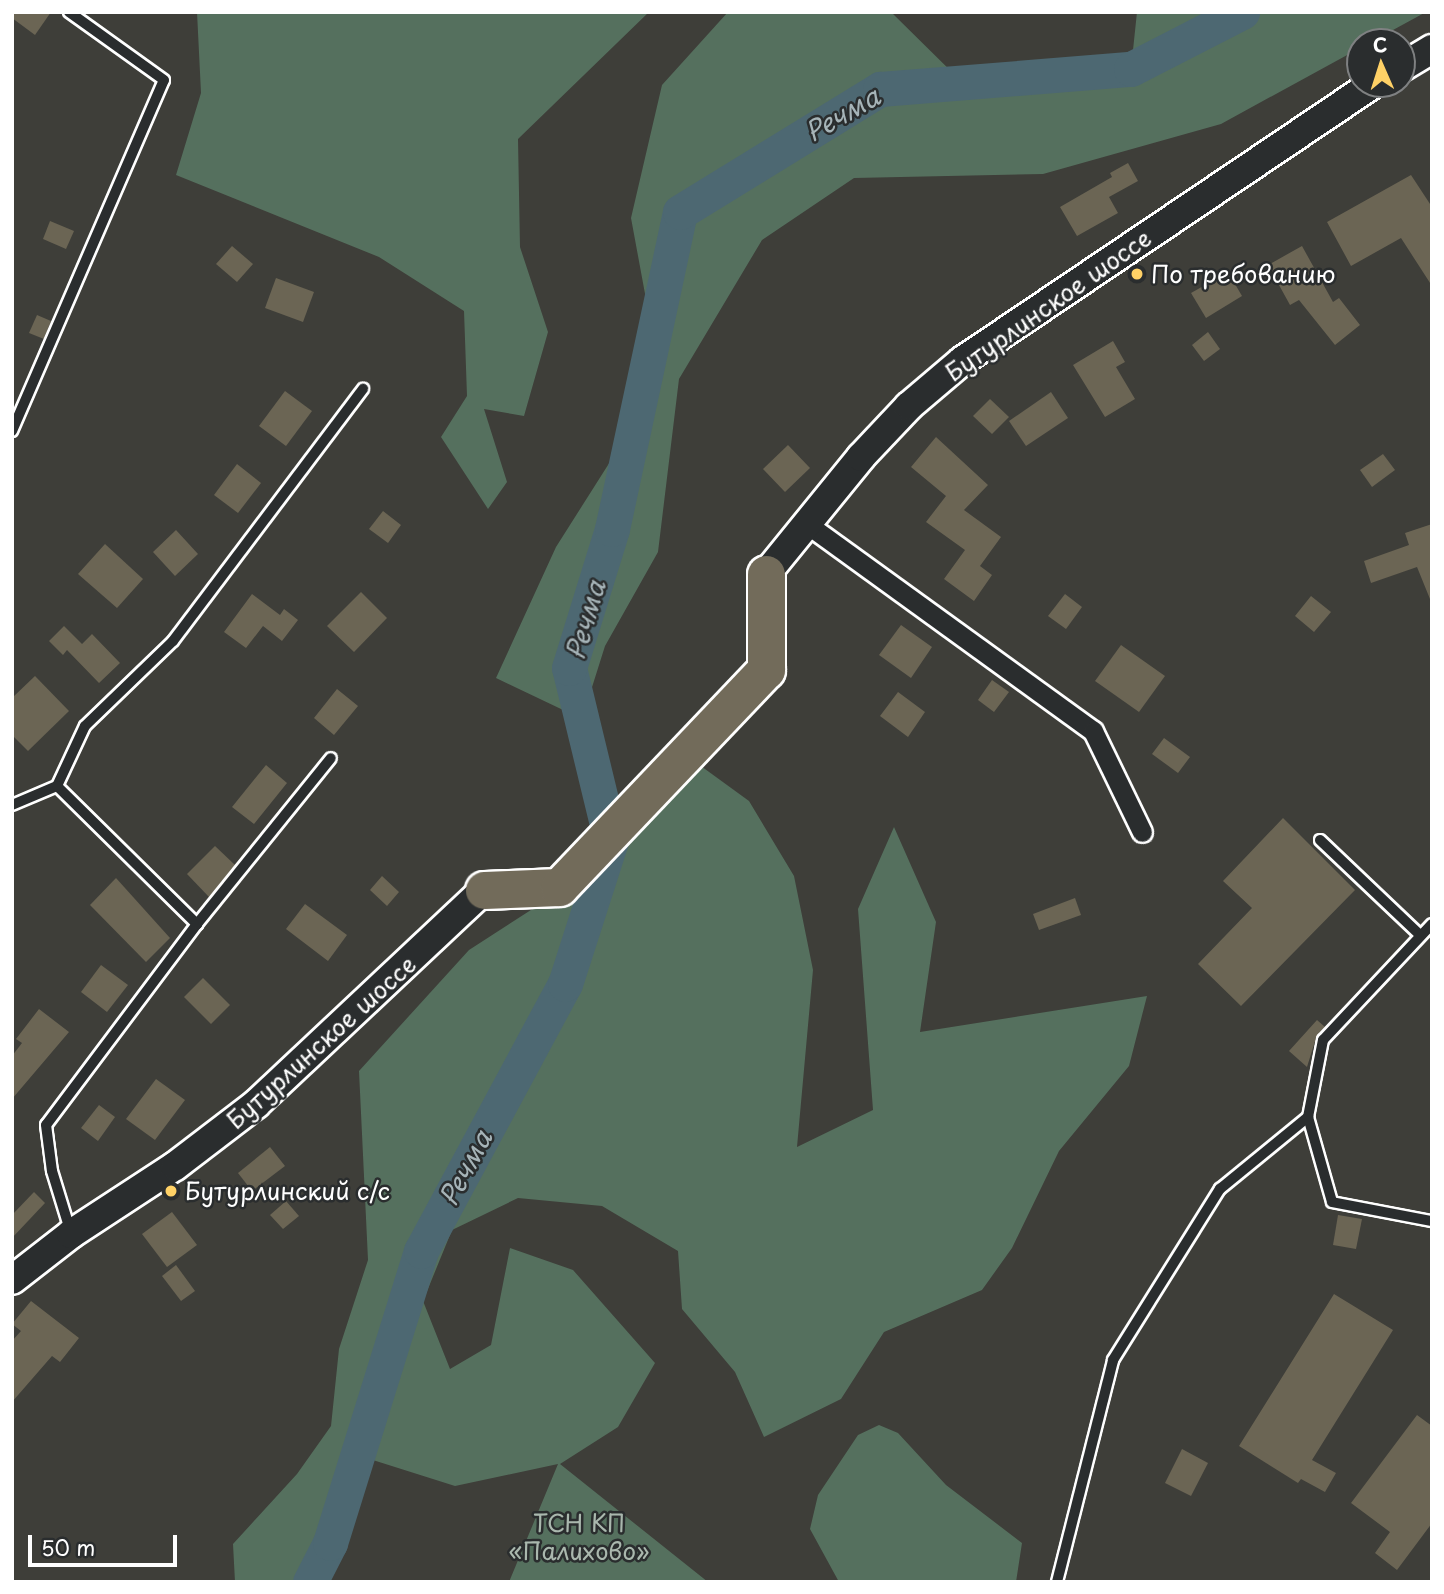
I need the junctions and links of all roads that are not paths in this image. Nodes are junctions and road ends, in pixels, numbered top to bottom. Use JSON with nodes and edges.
{"nodes":[{"id":1,"x":69,"y":12,"type":"edge"},
{"id":2,"x":1432,"y":49,"type":"edge"},
{"id":3,"x":1416,"y":58,"type":"edge"},
{"id":4,"x":1352,"y":98,"type":"edge"},
{"id":5,"x":363,"y":389,"type":"dead end"},
{"id":6,"x":12,"y":431,"type":"edge"},
{"id":7,"x":807,"y":524,"type":"junction"},
{"id":8,"x":766,"y":573,"type":"joint"},
{"id":9,"x":331,"y":758,"type":"dead end"},
{"id":10,"x":57,"y":786,"type":"junction"},
{"id":11,"x":12,"y":805,"type":"edge"},
{"id":12,"x":1142,"y":832,"type":"dead end"},
{"id":13,"x":1320,"y":840,"type":"dead end"},
{"id":14,"x":484,"y":890,"type":"joint"},
{"id":15,"x":197,"y":924,"type":"junction"},
{"id":16,"x":1432,"y":924,"type":"edge"},
{"id":17,"x":1419,"y":934,"type":"junction"},
{"id":18,"x":1308,"y":1117,"type":"junction"},
{"id":19,"x":1432,"y":1221,"type":"edge"},
{"id":20,"x":71,"y":1234,"type":"junction"},
{"id":21,"x":12,"y":1280,"type":"edge"},
{"id":22,"x":1057,"y":1582,"type":"edge"}],
"edges":[{"from":1,"to":6,"type":"lane"},
{"from":2,"to":3,"type":"main road"},
{"from":4,"to":7,"type":"main road","name":"Бутурлинское шоссе"},
{"from":5,"to":10,"type":"lane"},
{"from":7,"to":8,"type":"main road","name":"Бутурлинское шоссе"},
{"from":7,"to":12,"type":"street"},
{"from":8,"to":14,"type":"highway"},
{"from":9,"to":15,"type":"lane"},
{"from":10,"to":11,"type":"lane"},
{"from":10,"to":15,"type":"lane"},
{"from":13,"to":17,"type":"lane"},
{"from":14,"to":20,"type":"main road","name":"Бутурлинское шоссе"},
{"from":15,"to":20,"type":"lane"},
{"from":16,"to":17,"type":"lane"},
{"from":17,"to":18,"type":"lane"},
{"from":18,"to":19,"type":"lane"},
{"from":18,"to":22,"type":"lane"},
{"from":20,"to":21,"type":"main road","name":"Бутурлинское шоссе"}]}
